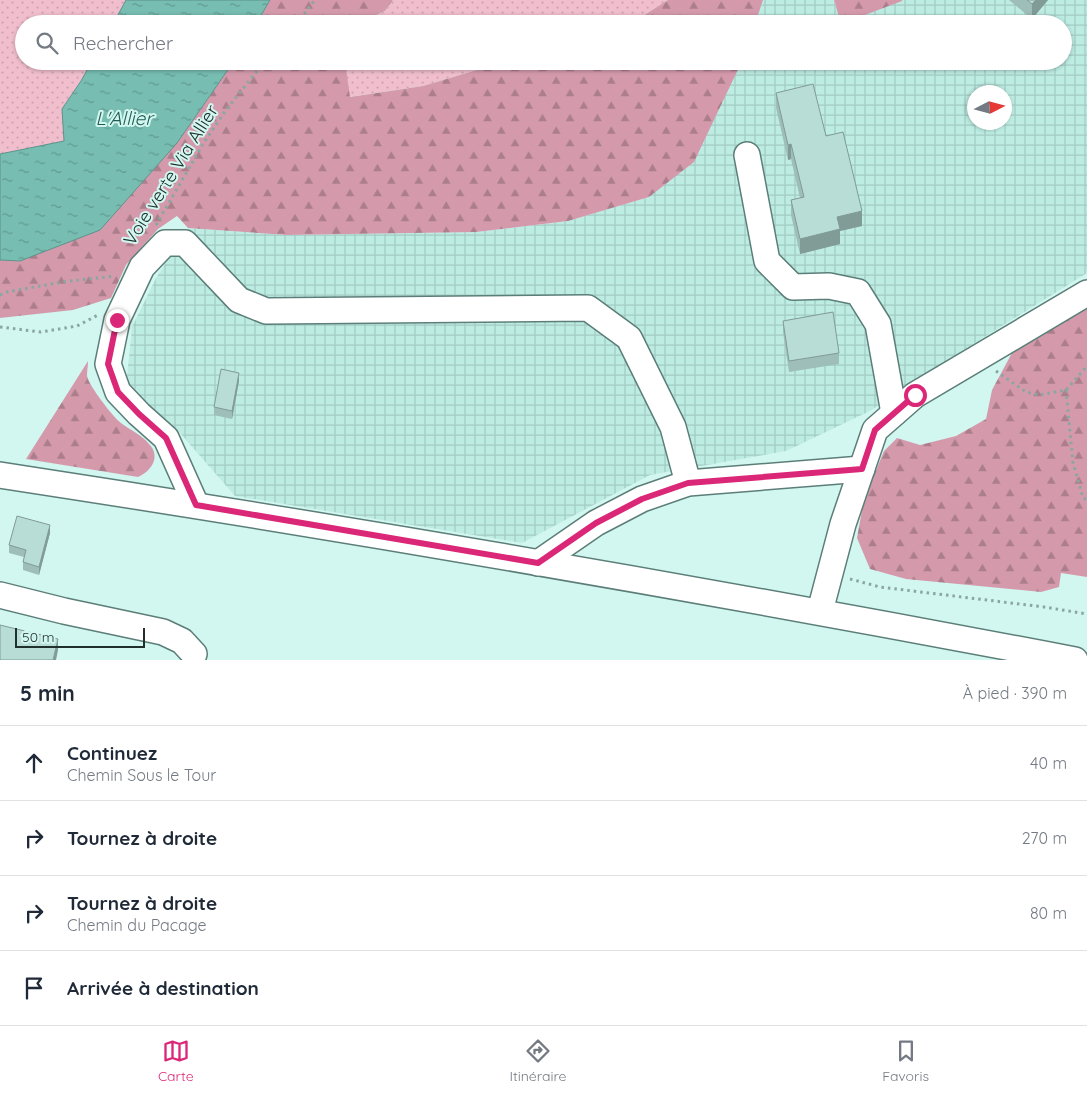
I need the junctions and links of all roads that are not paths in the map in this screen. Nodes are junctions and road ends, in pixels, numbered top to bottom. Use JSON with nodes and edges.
{"nodes":[{"id":1,"x":747,"y":155,"type":"dead end"},
{"id":2,"x":1087,"y":294,"type":"edge"},
{"id":3,"x":894,"y":413,"type":"junction"},
{"id":4,"x":862,"y":469,"type":"junction"},
{"id":5,"x":0,"y":475,"type":"edge"},
{"id":6,"x":688,"y":483,"type":"junction"},
{"id":7,"x":196,"y":505,"type":"junction"},
{"id":8,"x":538,"y":563,"type":"junction"},
{"id":9,"x":0,"y":594,"type":"edge"},
{"id":10,"x":820,"y":611,"type":"junction"},
{"id":11,"x":194,"y":654,"type":"dead end"},
{"id":12,"x":1075,"y":660,"type":"edge"}],
"edges":[{"from":1,"to":3,"type":"street"},
{"from":2,"to":3,"type":"street"},
{"from":3,"to":4,"type":"street"},
{"from":4,"to":6,"type":"street"},
{"from":4,"to":10,"type":"street"},
{"from":5,"to":7,"type":"street"},
{"from":6,"to":7,"type":"street"},
{"from":6,"to":8,"type":"street"},
{"from":7,"to":8,"type":"street"},
{"from":8,"to":10,"type":"street"},
{"from":9,"to":11,"type":"street"},
{"from":10,"to":12,"type":"street"}]}
